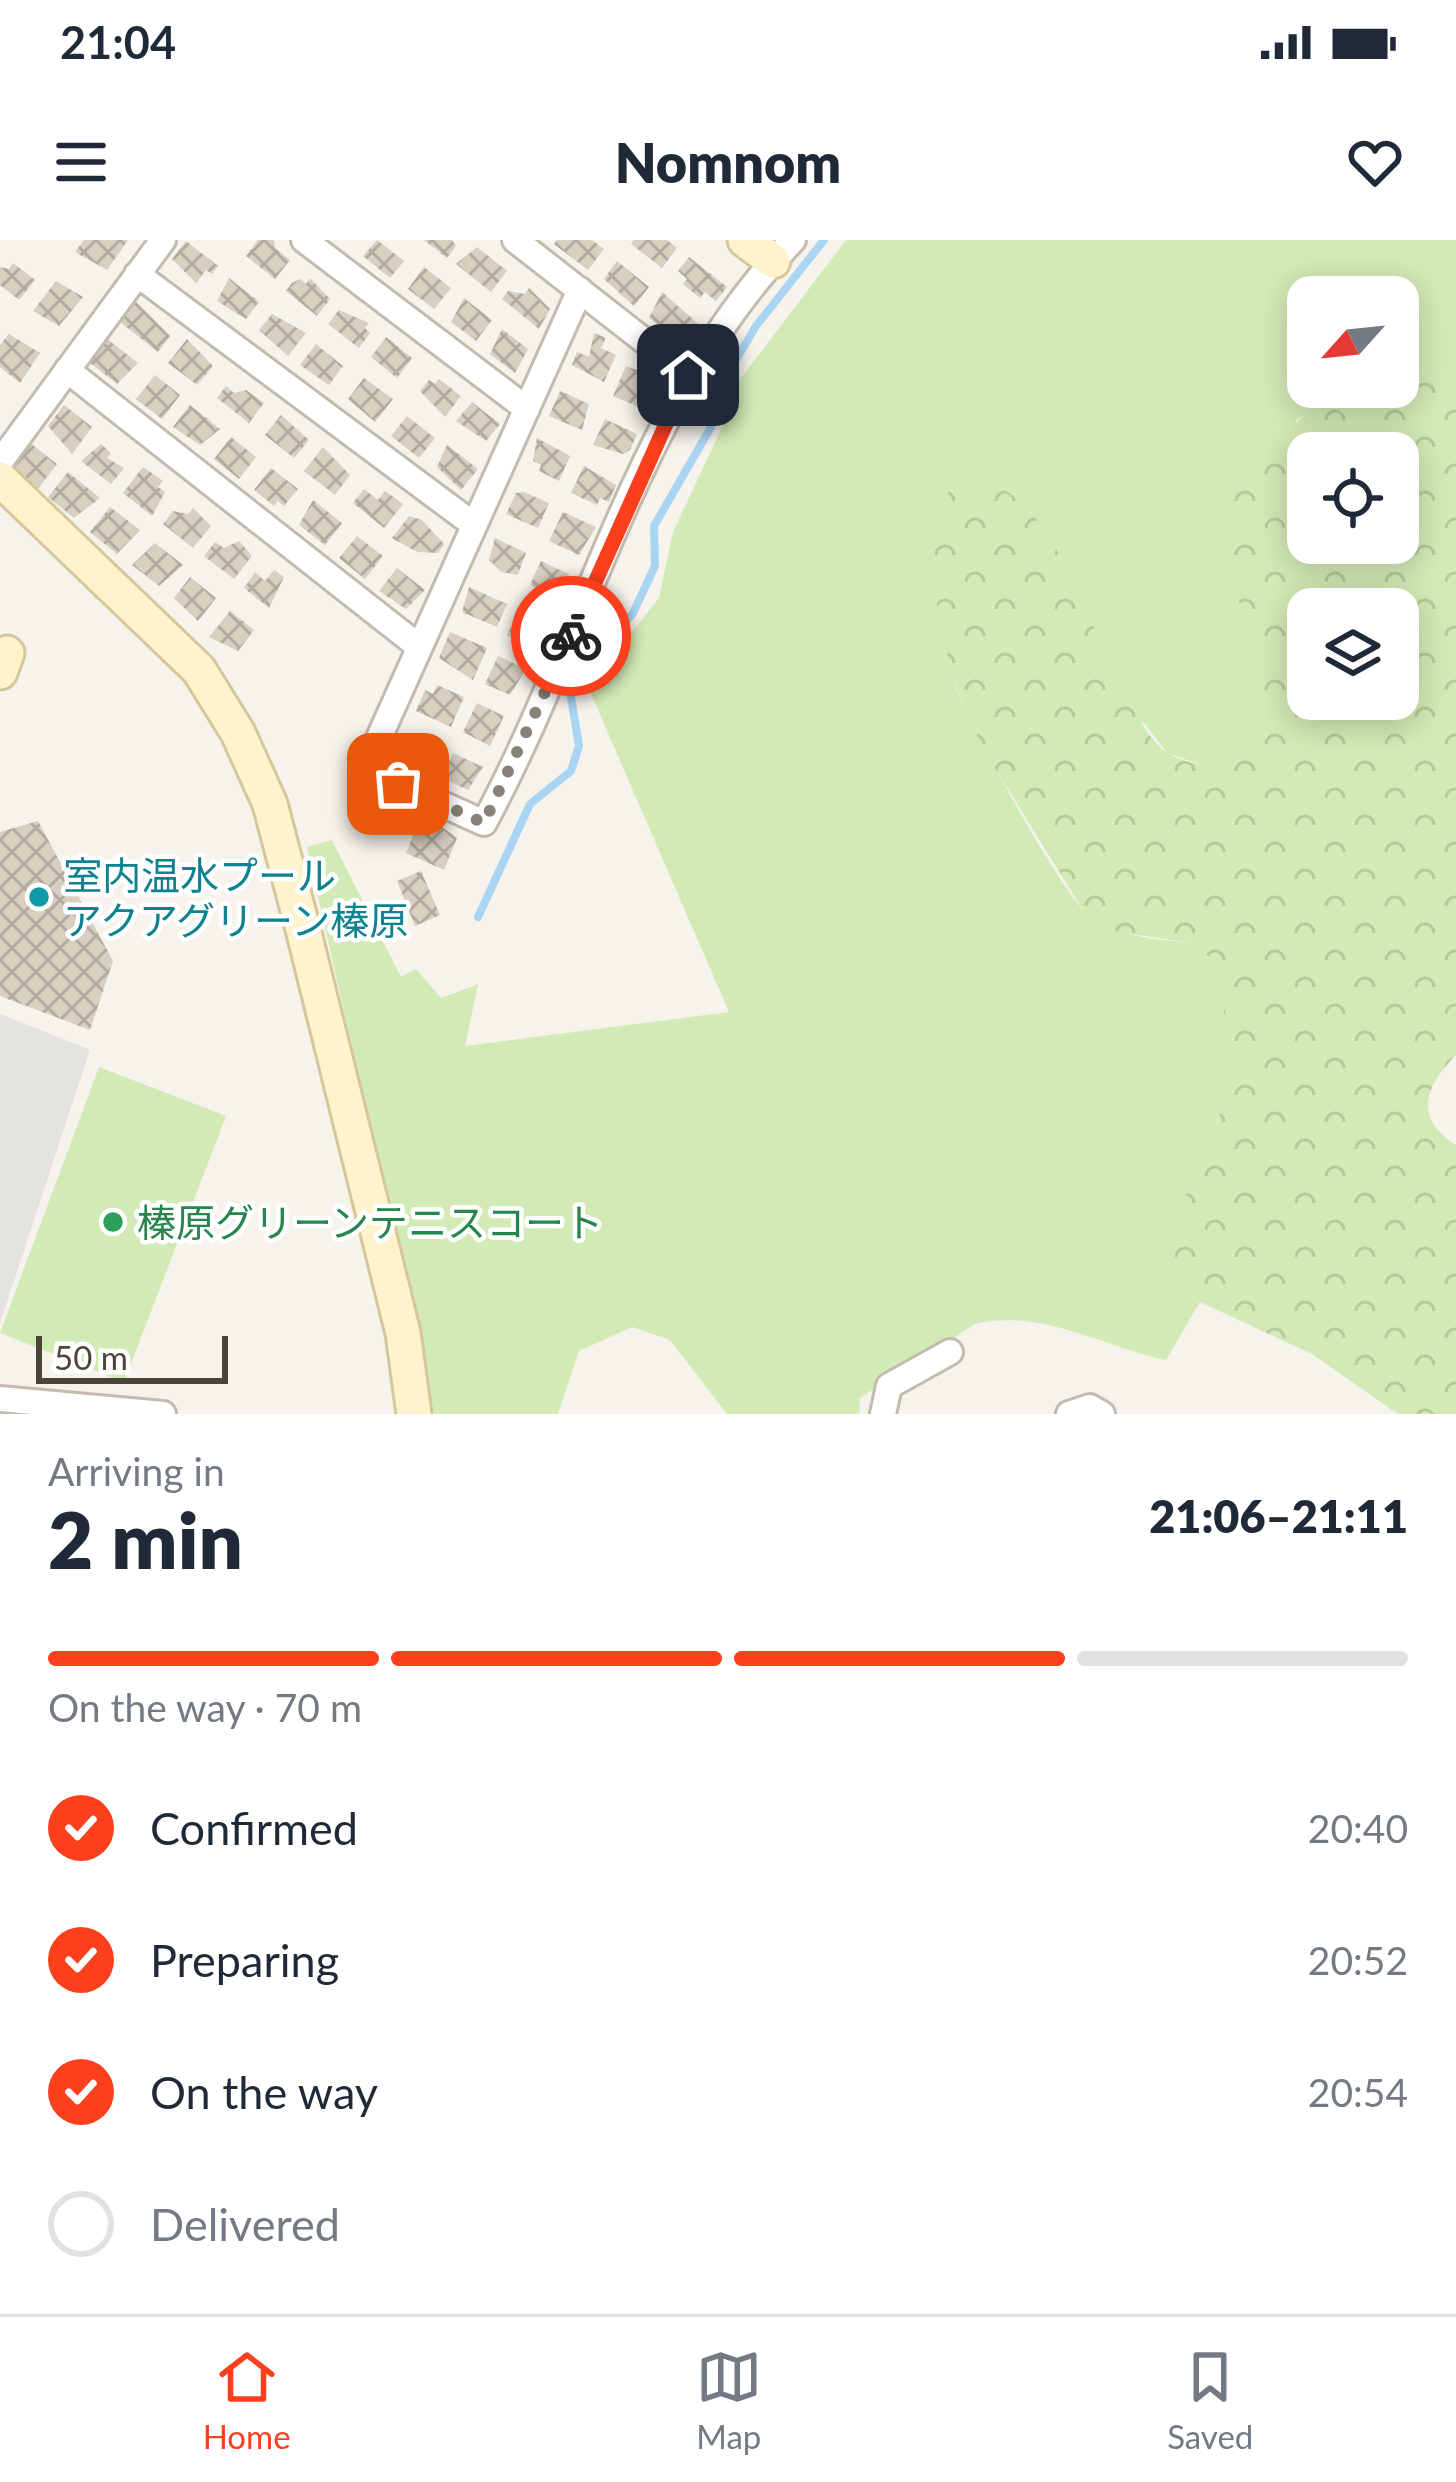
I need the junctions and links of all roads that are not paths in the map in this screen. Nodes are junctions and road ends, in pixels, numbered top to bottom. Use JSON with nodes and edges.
{"nodes":[{"id":1,"x":163,"y":240,"type":"edge"},
{"id":2,"x":304,"y":240,"type":"edge"},
{"id":3,"x":514,"y":240,"type":"edge"},
{"id":4,"x":746,"y":240,"type":"edge"},
{"id":5,"x":783,"y":251,"type":"edge"},
{"id":6,"x":137,"y":274,"type":"junction"},
{"id":7,"x":580,"y":290,"type":"junction"},
{"id":8,"x":67,"y":370,"type":"junction"},
{"id":9,"x":688,"y":375,"type":"junction"},
{"id":10,"x":526,"y":409,"type":"junction"},
{"id":11,"x":0,"y":462,"type":"edge"},
{"id":12,"x":0,"y":479,"type":"edge"},
{"id":13,"x":474,"y":526,"type":"junction"},
{"id":14,"x":418,"y":646,"type":"junction"},
{"id":15,"x":950,"y":1352,"type":"dead end"},
{"id":16,"x":0,"y":1399,"type":"edge"},
{"id":17,"x":163,"y":1414,"type":"edge"},
{"id":18,"x":414,"y":1414,"type":"edge"},
{"id":19,"x":883,"y":1414,"type":"edge"},
{"id":20,"x":1069,"y":1414,"type":"edge"},
{"id":21,"x":1102,"y":1414,"type":"edge"}],
"edges":[{"from":1,"to":6,"type":"street"},
{"from":2,"to":10,"type":"street"},
{"from":3,"to":7,"type":"street"},
{"from":4,"to":5,"type":"street"},
{"from":5,"to":9,"type":"street"},
{"from":6,"to":8,"type":"street"},
{"from":6,"to":13,"type":"street"},
{"from":7,"to":9,"type":"street"},
{"from":7,"to":10,"type":"street"},
{"from":8,"to":11,"type":"street"},
{"from":8,"to":14,"type":"street"},
{"from":9,"to":14,"type":"street"},
{"from":10,"to":13,"type":"street"},
{"from":12,"to":18,"type":"street"},
{"from":13,"to":14,"type":"street"},
{"from":15,"to":19,"type":"street"},
{"from":16,"to":17,"type":"street"},
{"from":20,"to":21,"type":"street"}]}
